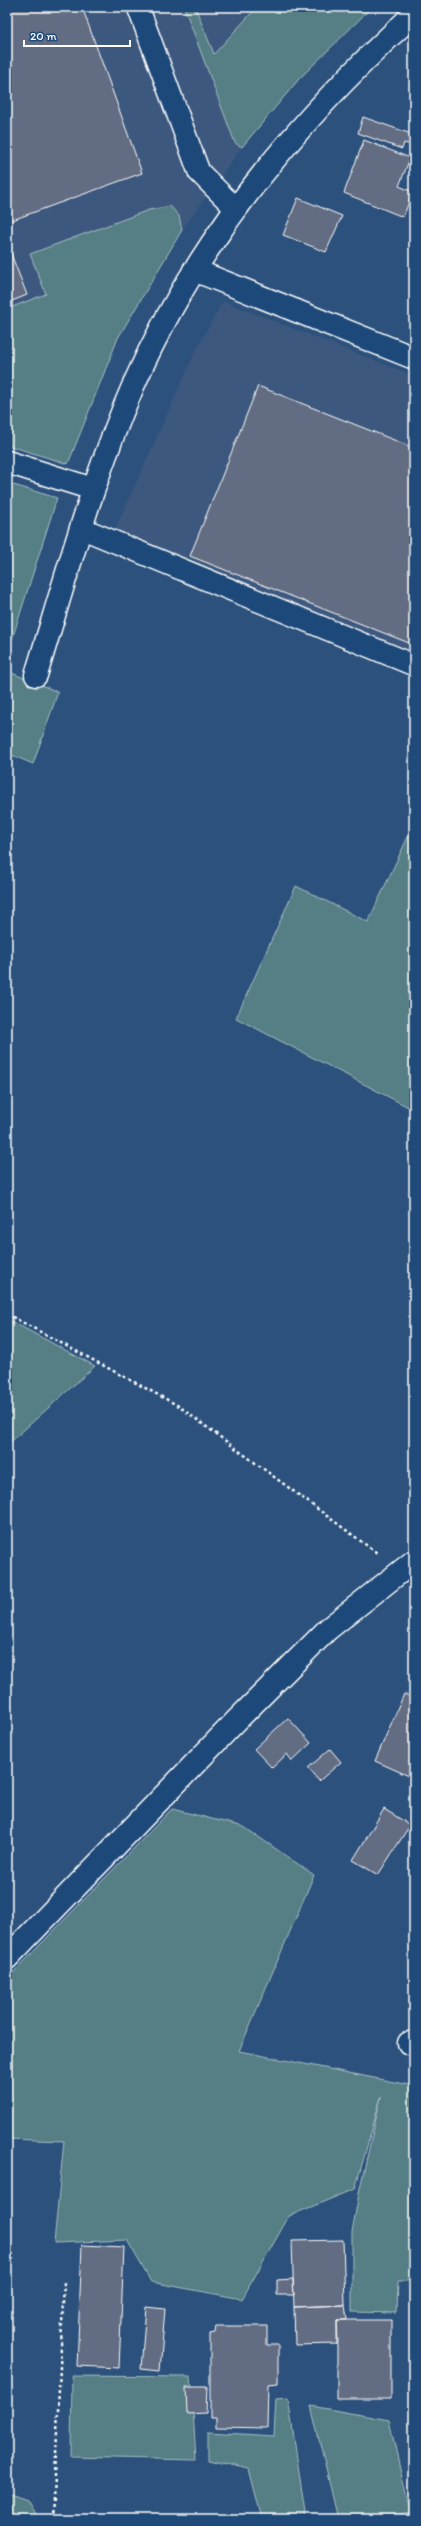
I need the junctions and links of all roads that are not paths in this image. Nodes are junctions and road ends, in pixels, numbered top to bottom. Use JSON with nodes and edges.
{"nodes":[{"id":1,"x":138,"y":7,"type":"edge"},
{"id":2,"x":414,"y":14,"type":"edge"},
{"id":3,"x":236,"y":209,"type":"junction"},
{"id":4,"x":194,"y":270,"type":"junction"},
{"id":5,"x":414,"y":358,"type":"edge"},
{"id":6,"x":7,"y":462,"type":"edge"},
{"id":7,"x":93,"y":489,"type":"junction"},
{"id":8,"x":81,"y":528,"type":"junction"},
{"id":9,"x":414,"y":665,"type":"edge"},
{"id":10,"x":36,"y":675,"type":"dead end"},
{"id":11,"x":407,"y":1566,"type":"edge"},
{"id":12,"x":7,"y":1958,"type":"edge"}],
"edges":[{"from":1,"to":3,"type":"lane"},
{"from":2,"to":3,"type":"street"},
{"from":3,"to":4,"type":"street"},
{"from":4,"to":5,"type":"street"},
{"from":4,"to":7,"type":"street"},
{"from":6,"to":7,"type":"street"},
{"from":7,"to":8,"type":"street"},
{"from":8,"to":9,"type":"lane"},
{"from":8,"to":10,"type":"street"},
{"from":11,"to":12,"type":"street"}]}
